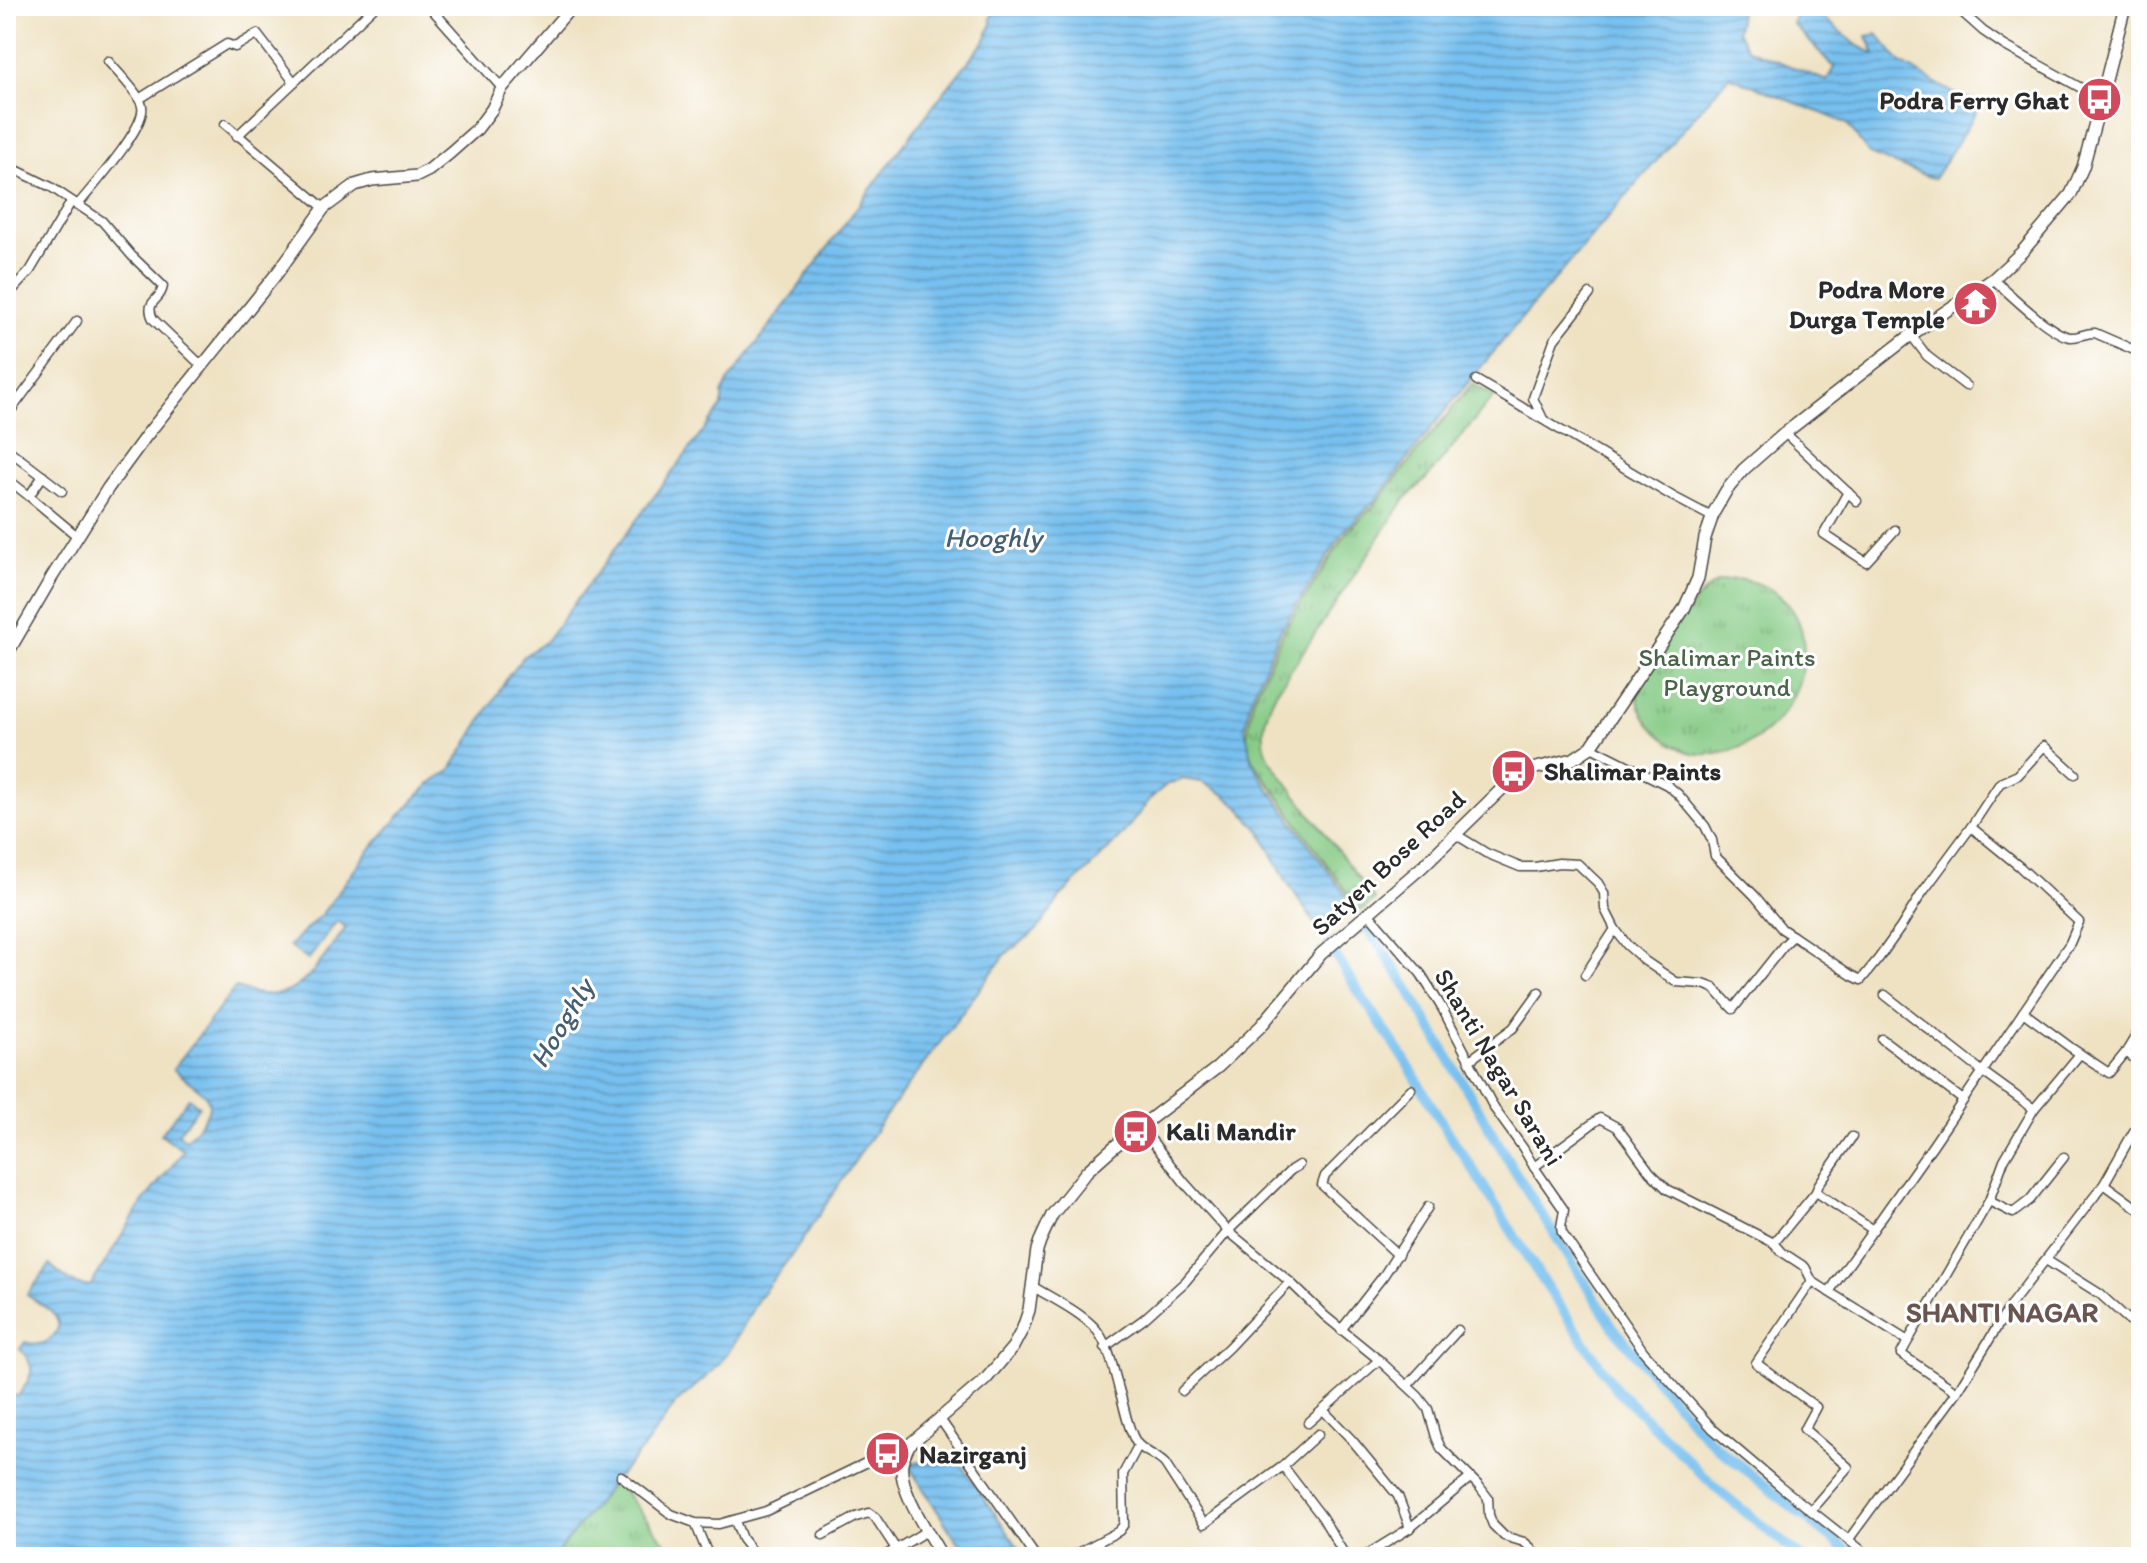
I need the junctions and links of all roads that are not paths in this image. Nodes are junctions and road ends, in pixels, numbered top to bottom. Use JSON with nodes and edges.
{"nodes":[{"id":1,"x":375,"y":6,"type":"edge"},
{"id":2,"x":429,"y":6,"type":"edge"},
{"id":3,"x":572,"y":6,"type":"edge"},
{"id":4,"x":1955,"y":6,"type":"edge"},
{"id":5,"x":2125,"y":6,"type":"edge"},
{"id":6,"x":108,"y":61,"type":"dead end"},
{"id":7,"x":294,"y":82,"type":"junction"},
{"id":8,"x":502,"y":88,"type":"junction"},
{"id":9,"x":139,"y":99,"type":"junction"},
{"id":10,"x":2101,"y":99,"type":"junction"},
{"id":11,"x":225,"y":124,"type":"dead end"},
{"id":12,"x":237,"y":136,"type":"junction"},
{"id":13,"x":6,"y":165,"type":"edge"},
{"id":14,"x":74,"y":204,"type":"junction"},
{"id":15,"x":324,"y":208,"type":"junction"},
{"id":16,"x":1993,"y":279,"type":"junction"},
{"id":17,"x":1590,"y":294,"type":"dead end"},
{"id":18,"x":6,"y":297,"type":"edge"},
{"id":19,"x":77,"y":321,"type":"dead end"},
{"id":20,"x":1911,"y":335,"type":"junction"},
{"id":21,"x":2141,"y":353,"type":"edge"},
{"id":22,"x":202,"y":366,"type":"junction"},
{"id":23,"x":1476,"y":380,"type":"dead end"},
{"id":24,"x":1966,"y":386,"type":"dead end"},
{"id":25,"x":6,"y":417,"type":"edge"},
{"id":26,"x":1545,"y":421,"type":"junction"},
{"id":27,"x":1785,"y":433,"type":"junction"},
{"id":28,"x":7,"y":451,"type":"edge"},
{"id":29,"x":43,"y":476,"type":"junction"},
{"id":30,"x":6,"y":478,"type":"edge"},
{"id":31,"x":62,"y":491,"type":"dead end"},
{"id":32,"x":1848,"y":492,"type":"junction"},
{"id":33,"x":29,"y":496,"type":"junction"},
{"id":34,"x":1857,"y":501,"type":"dead end"},
{"id":35,"x":1712,"y":517,"type":"junction"},
{"id":36,"x":1895,"y":530,"type":"dead end"},
{"id":37,"x":77,"y":536,"type":"junction"},
{"id":38,"x":6,"y":656,"type":"edge"},
{"id":39,"x":1591,"y":747,"type":"junction"},
{"id":40,"x":2075,"y":774,"type":"dead end"},
{"id":41,"x":1971,"y":827,"type":"junction"},
{"id":42,"x":1455,"y":834,"type":"junction"},
{"id":43,"x":1366,"y":916,"type":"junction"},
{"id":44,"x":1615,"y":929,"type":"junction"},
{"id":45,"x":1793,"y":936,"type":"junction"},
{"id":46,"x":1585,"y":975,"type":"dead end"},
{"id":47,"x":1539,"y":992,"type":"dead end"},
{"id":48,"x":1885,"y":995,"type":"dead end"},
{"id":49,"x":2023,"y":1012,"type":"junction"},
{"id":50,"x":2141,"y":1027,"type":"edge"},
{"id":51,"x":1882,"y":1039,"type":"dead end"},
{"id":52,"x":2126,"y":1052,"type":"junction"},
{"id":53,"x":2080,"y":1054,"type":"junction"},
{"id":54,"x":1470,"y":1060,"type":"junction"},
{"id":55,"x":2141,"y":1064,"type":"edge"},
{"id":56,"x":1983,"y":1072,"type":"junction"},
{"id":57,"x":1411,"y":1089,"type":"dead end"},
{"id":58,"x":1963,"y":1100,"type":"junction"},
{"id":59,"x":2034,"y":1109,"type":"junction"},
{"id":60,"x":1141,"y":1127,"type":"junction"},
{"id":61,"x":2134,"y":1131,"type":"dead end"},
{"id":62,"x":1852,"y":1137,"type":"dead end"},
{"id":63,"x":2064,"y":1157,"type":"dead end"},
{"id":64,"x":1299,"y":1165,"type":"dead end"},
{"id":65,"x":1534,"y":1167,"type":"junction"},
{"id":66,"x":2104,"y":1184,"type":"junction"},
{"id":67,"x":1816,"y":1192,"type":"junction"},
{"id":68,"x":1989,"y":1201,"type":"junction"},
{"id":69,"x":1428,"y":1207,"type":"dead end"},
{"id":70,"x":2141,"y":1211,"type":"edge"},
{"id":71,"x":1873,"y":1230,"type":"junction"},
{"id":72,"x":1228,"y":1231,"type":"junction"},
{"id":73,"x":1774,"y":1243,"type":"junction"},
{"id":74,"x":1398,"y":1255,"type":"junction"},
{"id":75,"x":2046,"y":1260,"type":"junction"},
{"id":76,"x":1812,"y":1281,"type":"junction"},
{"id":77,"x":1290,"y":1282,"type":"junction"},
{"id":78,"x":1032,"y":1286,"type":"junction"},
{"id":79,"x":1829,"y":1292,"type":"junction"},
{"id":80,"x":1341,"y":1330,"type":"junction"},
{"id":81,"x":1458,"y":1330,"type":"dead end"},
{"id":82,"x":2141,"y":1331,"type":"edge"},
{"id":83,"x":1908,"y":1341,"type":"junction"},
{"id":84,"x":1105,"y":1347,"type":"junction"},
{"id":85,"x":1379,"y":1360,"type":"junction"},
{"id":86,"x":1408,"y":1385,"type":"junction"},
{"id":87,"x":1182,"y":1391,"type":"dead end"},
{"id":88,"x":1957,"y":1392,"type":"junction"},
{"id":89,"x":1323,"y":1410,"type":"junction"},
{"id":90,"x":940,"y":1419,"type":"junction"},
{"id":91,"x":1308,"y":1423,"type":"dead end"},
{"id":92,"x":1318,"y":1434,"type":"dead end"},
{"id":93,"x":1138,"y":1446,"type":"junction"},
{"id":94,"x":905,"y":1453,"type":"junction"},
{"id":95,"x":1283,"y":1466,"type":"junction"},
{"id":96,"x":621,"y":1476,"type":"dead end"},
{"id":97,"x":1470,"y":1478,"type":"junction"},
{"id":98,"x":1811,"y":1510,"type":"junction"},
{"id":99,"x":735,"y":1521,"type":"junction"},
{"id":100,"x":695,"y":1523,"type":"junction"},
{"id":101,"x":1410,"y":1528,"type":"junction"},
{"id":102,"x":928,"y":1530,"type":"junction"},
{"id":103,"x":823,"y":1535,"type":"dead end"},
{"id":104,"x":1849,"y":1539,"type":"junction"},
{"id":105,"x":2141,"y":1539,"type":"edge"},
{"id":106,"x":896,"y":1549,"type":"junction"},
{"id":107,"x":709,"y":1557,"type":"edge"},
{"id":108,"x":756,"y":1557,"type":"edge"},
{"id":109,"x":883,"y":1557,"type":"edge"},
{"id":110,"x":942,"y":1557,"type":"edge"},
{"id":111,"x":1036,"y":1557,"type":"edge"},
{"id":112,"x":1070,"y":1557,"type":"edge"},
{"id":113,"x":1346,"y":1557,"type":"edge"},
{"id":114,"x":1363,"y":1557,"type":"edge"},
{"id":115,"x":1537,"y":1557,"type":"edge"},
{"id":116,"x":1870,"y":1557,"type":"edge"},
{"id":117,"x":2125,"y":1557,"type":"edge"}],
"edges":[{"from":1,"to":7,"type":"street"},
{"from":2,"to":8,"type":"street"},
{"from":3,"to":8,"type":"main road"},
{"from":4,"to":10,"type":"street"},
{"from":5,"to":10,"type":"main road"},
{"from":6,"to":9,"type":"street"},
{"from":7,"to":9,"type":"street"},
{"from":7,"to":12,"type":"street"},
{"from":8,"to":15,"type":"main road"},
{"from":9,"to":14,"type":"street"},
{"from":10,"to":16,"type":"main road"},
{"from":11,"to":12,"type":"street"},
{"from":12,"to":15,"type":"street"},
{"from":13,"to":14,"type":"street"},
{"from":14,"to":18,"type":"street"},
{"from":14,"to":22,"type":"street"},
{"from":15,"to":22,"type":"main road"},
{"from":16,"to":20,"type":"main road"},
{"from":16,"to":21,"type":"street"},
{"from":17,"to":26,"type":"street"},
{"from":19,"to":25,"type":"street"},
{"from":20,"to":24,"type":"street"},
{"from":20,"to":27,"type":"main road"},
{"from":22,"to":37,"type":"main road"},
{"from":23,"to":26,"type":"street"},
{"from":26,"to":35,"type":"street"},
{"from":27,"to":32,"type":"street"},
{"from":27,"to":35,"type":"main road"},
{"from":28,"to":29,"type":"street"},
{"from":29,"to":31,"type":"street"},
{"from":29,"to":33,"type":"street"},
{"from":30,"to":33,"type":"street"},
{"from":32,"to":34,"type":"street"},
{"from":32,"to":36,"type":"street"},
{"from":33,"to":37,"type":"street"},
{"from":35,"to":39,"type":"main road"},
{"from":37,"to":38,"type":"main road"},
{"from":39,"to":42,"type":"main road","name":"Satyen Bose Road"},
{"from":39,"to":45,"type":"street"},
{"from":40,"to":41,"type":"street"},
{"from":41,"to":45,"type":"street"},
{"from":41,"to":49,"type":"street"},
{"from":42,"to":43,"type":"main road","name":"Satyen Bose Road"},
{"from":42,"to":44,"type":"street"},
{"from":43,"to":54,"type":"street","name":"Shanti Nagar Sarani"},
{"from":43,"to":60,"type":"main road","name":"Satyen Bose Road"},
{"from":44,"to":45,"type":"street"},
{"from":44,"to":46,"type":"street"},
{"from":47,"to":54,"type":"street"},
{"from":48,"to":56,"type":"street"},
{"from":49,"to":53,"type":"street"},
{"from":49,"to":56,"type":"street"},
{"from":50,"to":52,"type":"street"},
{"from":51,"to":58,"type":"street"},
{"from":52,"to":53,"type":"street"},
{"from":52,"to":55,"type":"street"},
{"from":53,"to":59,"type":"street"},
{"from":54,"to":65,"type":"street","name":"Shanti Nagar Sarani"},
{"from":56,"to":58,"type":"street"},
{"from":56,"to":59,"type":"street"},
{"from":57,"to":74,"type":"street"},
{"from":58,"to":71,"type":"street"},
{"from":59,"to":68,"type":"street"},
{"from":60,"to":72,"type":"street"},
{"from":60,"to":78,"type":"main road","name":"Satyen Bose Road"},
{"from":61,"to":66,"type":"street"},
{"from":62,"to":67,"type":"street"},
{"from":63,"to":68,"type":"street"},
{"from":64,"to":72,"type":"street"},
{"from":65,"to":73,"type":"street"},
{"from":65,"to":98,"type":"street","name":"Shanti Nagar Sarani"},
{"from":66,"to":70,"type":"street"},
{"from":66,"to":75,"type":"street"},
{"from":67,"to":71,"type":"street"},
{"from":67,"to":73,"type":"street"},
{"from":68,"to":83,"type":"street"},
{"from":69,"to":74,"type":"street"},
{"from":71,"to":79,"type":"street"},
{"from":72,"to":77,"type":"street"},
{"from":72,"to":84,"type":"street"},
{"from":73,"to":76,"type":"street"},
{"from":74,"to":80,"type":"street"},
{"from":75,"to":82,"type":"street"},
{"from":75,"to":88,"type":"street"},
{"from":76,"to":79,"type":"street"},
{"from":76,"to":98,"type":"street"},
{"from":77,"to":80,"type":"street"},
{"from":77,"to":87,"type":"street"},
{"from":78,"to":84,"type":"street"},
{"from":78,"to":90,"type":"main road","name":"Satyen Bose Road"},
{"from":79,"to":83,"type":"street"},
{"from":80,"to":85,"type":"street"},
{"from":81,"to":86,"type":"street"},
{"from":83,"to":88,"type":"street"},
{"from":84,"to":93,"type":"street"},
{"from":85,"to":86,"type":"street"},
{"from":85,"to":89,"type":"street"},
{"from":86,"to":97,"type":"street"},
{"from":88,"to":104,"type":"street"},
{"from":89,"to":91,"type":"street"},
{"from":89,"to":101,"type":"street"},
{"from":90,"to":94,"type":"main road","name":"Satyen Bose Road"},
{"from":90,"to":111,"type":"street"},
{"from":92,"to":95,"type":"street"},
{"from":93,"to":95,"type":"street"},
{"from":93,"to":112,"type":"street"},
{"from":94,"to":99,"type":"street"},
{"from":94,"to":102,"type":"main road"},
{"from":95,"to":113,"type":"street"},
{"from":96,"to":100,"type":"street"},
{"from":97,"to":101,"type":"street"},
{"from":97,"to":115,"type":"street"},
{"from":98,"to":104,"type":"street","name":"Shanti Nagar Sarani"},
{"from":99,"to":100,"type":"street"},
{"from":99,"to":108,"type":"street"},
{"from":100,"to":107,"type":"street"},
{"from":101,"to":114,"type":"street"},
{"from":102,"to":106,"type":"street"},
{"from":102,"to":110,"type":"main road"},
{"from":103,"to":106,"type":"street"},
{"from":104,"to":116,"type":"street","name":"Shanti Nagar Sarani"},
{"from":105,"to":117,"type":"street"},
{"from":106,"to":109,"type":"street"}]}
